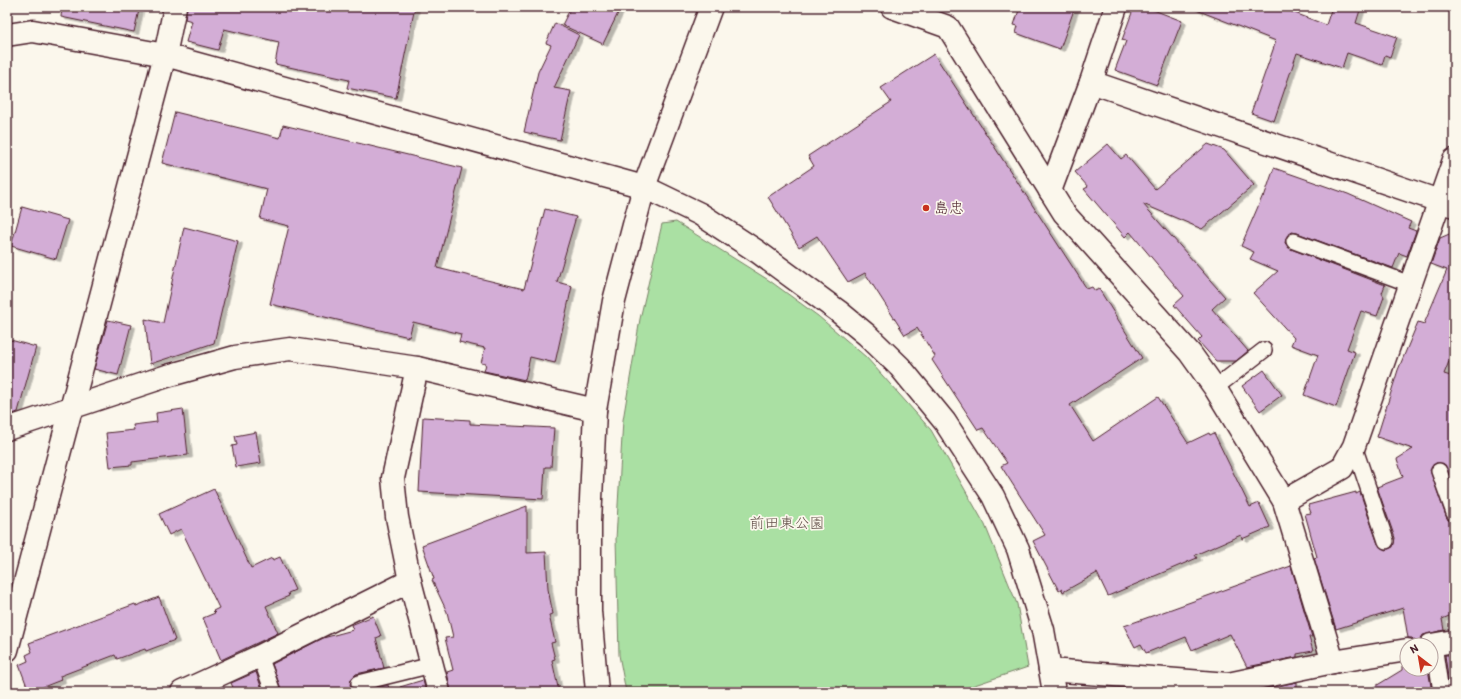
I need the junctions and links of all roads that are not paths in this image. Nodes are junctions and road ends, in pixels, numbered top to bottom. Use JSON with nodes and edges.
{"nodes":[{"id":1,"x":175,"y":7,"type":"edge"},
{"id":2,"x":711,"y":7,"type":"edge"},
{"id":3,"x":892,"y":7,"type":"edge"},
{"id":4,"x":1116,"y":7,"type":"edge"},
{"id":5,"x":7,"y":35,"type":"edge"},
{"id":6,"x":165,"y":55,"type":"junction"},
{"id":7,"x":1091,"y":82,"type":"junction"},
{"id":8,"x":1454,"y":160,"type":"edge"},
{"id":9,"x":644,"y":187,"type":"junction"},
{"id":10,"x":1050,"y":191,"type":"junction"},
{"id":11,"x":1446,"y":203,"type":"edge"},
{"id":12,"x":1294,"y":241,"type":"dead end"},
{"id":13,"x":1410,"y":284,"type":"junction"},
{"id":14,"x":1264,"y":350,"type":"dead end"},
{"id":15,"x":417,"y":368,"type":"junction"},
{"id":16,"x":1215,"y":388,"type":"junction"},
{"id":17,"x":71,"y":407,"type":"junction"},
{"id":18,"x":595,"y":410,"type":"junction"},
{"id":19,"x":7,"y":429,"type":"edge"},
{"id":20,"x":1354,"y":446,"type":"junction"},
{"id":21,"x":1439,"y":471,"type":"dead end"},
{"id":22,"x":1284,"y":501,"type":"junction"},
{"id":23,"x":1454,"y":513,"type":"edge"},
{"id":24,"x":1386,"y":541,"type":"dead end"},
{"id":25,"x":410,"y":581,"type":"junction"},
{"id":26,"x":1440,"y":644,"type":"edge"},
{"id":27,"x":8,"y":645,"type":"edge"},
{"id":28,"x":1399,"y":651,"type":"edge"},
{"id":29,"x":260,"y":656,"type":"junction"},
{"id":30,"x":1333,"y":662,"type":"junction"},
{"id":31,"x":432,"y":665,"type":"junction"},
{"id":32,"x":1050,"y":670,"type":"junction"},
{"id":33,"x":359,"y":683,"type":"dead end"},
{"id":34,"x":182,"y":692,"type":"edge"},
{"id":35,"x":273,"y":692,"type":"edge"},
{"id":36,"x":439,"y":692,"type":"edge"},
{"id":37,"x":597,"y":692,"type":"edge"},
{"id":38,"x":1054,"y":692,"type":"edge"},
{"id":39,"x":1441,"y":692,"type":"edge"}],
"edges":[{"from":1,"to":6,"type":"street"},
{"from":2,"to":9,"type":"street"},
{"from":3,"to":10,"type":"street"},
{"from":4,"to":7,"type":"street"},
{"from":5,"to":6,"type":"street"},
{"from":6,"to":9,"type":"street"},
{"from":6,"to":17,"type":"street"},
{"from":7,"to":10,"type":"street"},
{"from":7,"to":11,"type":"street"},
{"from":8,"to":11,"type":"street"},
{"from":9,"to":18,"type":"street"},
{"from":9,"to":32,"type":"street"},
{"from":10,"to":16,"type":"street"},
{"from":11,"to":13,"type":"street"},
{"from":12,"to":13,"type":"lane"},
{"from":13,"to":20,"type":"street"},
{"from":14,"to":16,"type":"lane"},
{"from":15,"to":17,"type":"street"},
{"from":15,"to":18,"type":"street"},
{"from":15,"to":25,"type":"street"},
{"from":16,"to":22,"type":"street"},
{"from":17,"to":19,"type":"street"},
{"from":17,"to":27,"type":"street"},
{"from":18,"to":37,"type":"street"},
{"from":20,"to":22,"type":"street"},
{"from":20,"to":24,"type":"lane"},
{"from":21,"to":23,"type":"lane"},
{"from":22,"to":30,"type":"street"},
{"from":25,"to":29,"type":"street"},
{"from":25,"to":31,"type":"street"},
{"from":26,"to":39,"type":"lane"},
{"from":28,"to":30,"type":"street"},
{"from":29,"to":34,"type":"street"},
{"from":29,"to":35,"type":"lane"},
{"from":30,"to":32,"type":"street"},
{"from":31,"to":33,"type":"lane"},
{"from":31,"to":36,"type":"street"},
{"from":32,"to":38,"type":"street"}]}
